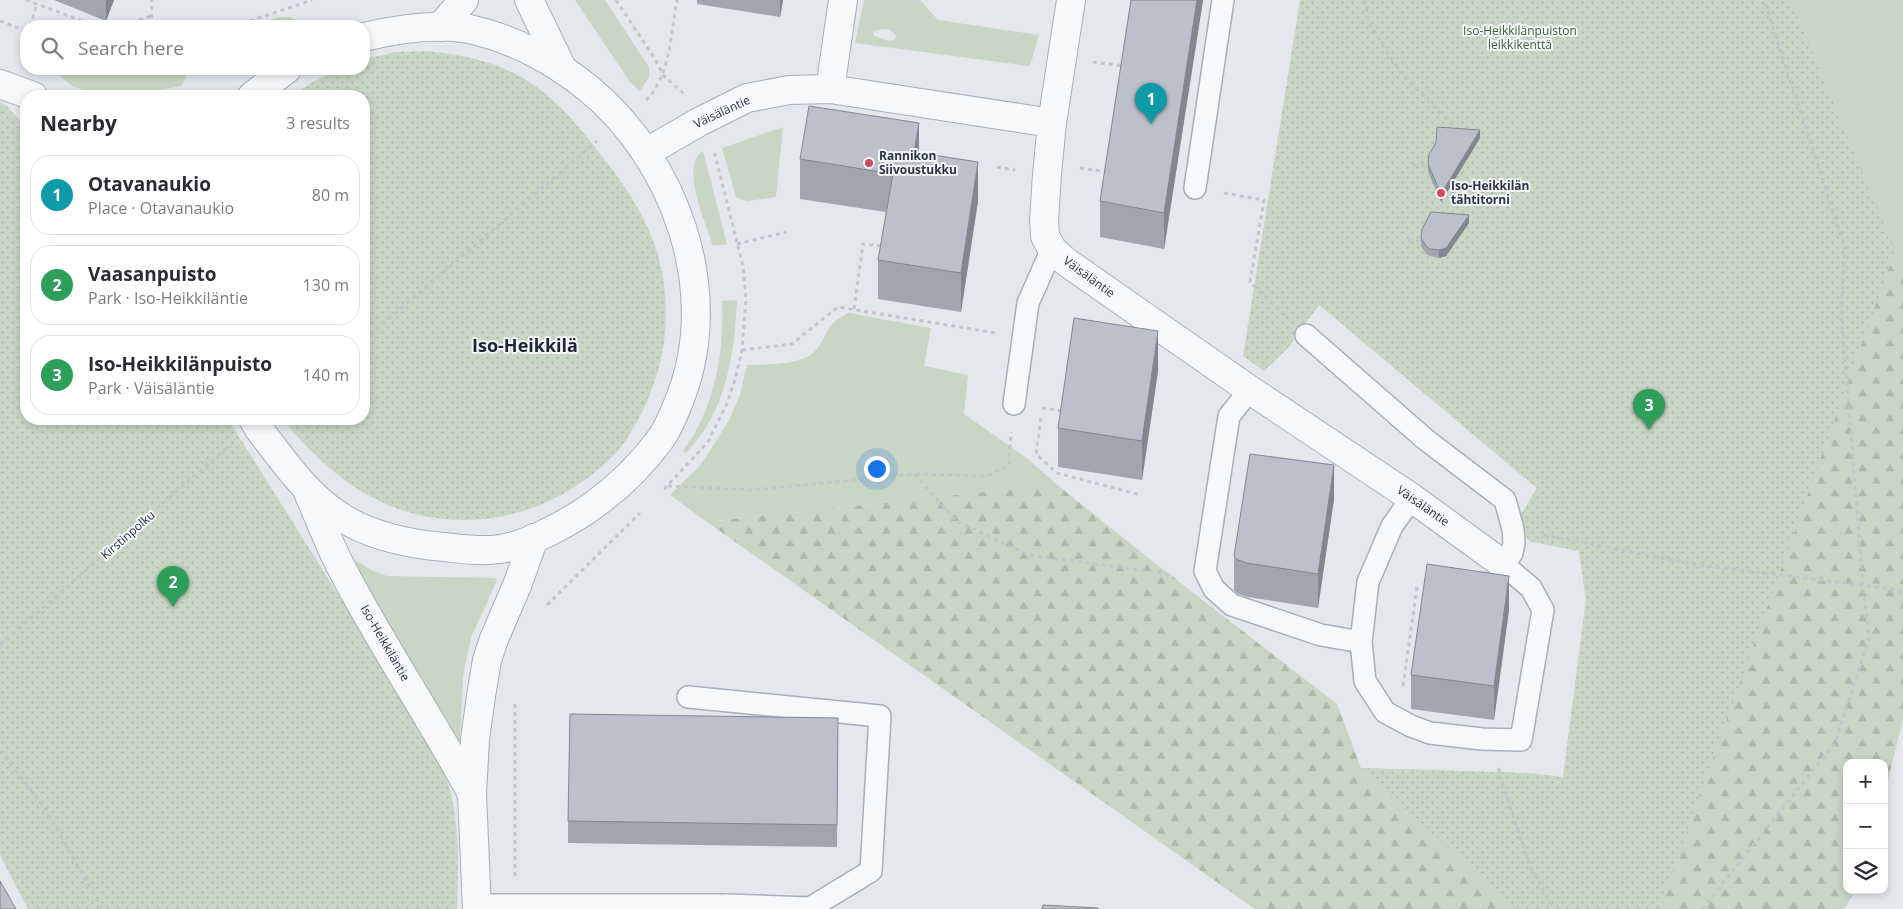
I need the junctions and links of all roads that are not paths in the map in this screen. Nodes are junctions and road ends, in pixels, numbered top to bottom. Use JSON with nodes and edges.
{"nodes":[{"id":1,"x":464,"y":0,"type":"edge"},
{"id":2,"x":529,"y":0,"type":"edge"},
{"id":3,"x":843,"y":0,"type":"edge"},
{"id":4,"x":1071,"y":0,"type":"edge"},
{"id":5,"x":1223,"y":0,"type":"edge"},
{"id":6,"x":440,"y":27,"type":"junction"},
{"id":7,"x":370,"y":36,"type":"edge"},
{"id":8,"x":563,"y":70,"type":"junction"},
{"id":9,"x":279,"y":75,"type":"edge"},
{"id":10,"x":0,"y":84,"type":"edge"},
{"id":11,"x":830,"y":89,"type":"junction"},
{"id":12,"x":259,"y":90,"type":"edge"},
{"id":13,"x":20,"y":92,"type":"edge"},
{"id":14,"x":1052,"y":124,"type":"junction"},
{"id":15,"x":647,"y":152,"type":"junction"},
{"id":16,"x":1195,"y":188,"type":"road end"},
{"id":17,"x":1052,"y":249,"type":"junction"},
{"id":18,"x":1306,"y":335,"type":"road end"},
{"id":19,"x":1250,"y":390,"type":"junction"},
{"id":20,"x":1014,"y":404,"type":"road end"},
{"id":21,"x":257,"y":425,"type":"edge"},
{"id":22,"x":306,"y":488,"type":"junction"},
{"id":23,"x":1412,"y":498,"type":"junction"},
{"id":24,"x":534,"y":538,"type":"junction"},
{"id":25,"x":1504,"y":565,"type":"junction"},
{"id":26,"x":1362,"y":642,"type":"junction"},
{"id":27,"x":688,"y":696,"type":"dead end"},
{"id":28,"x":472,"y":794,"type":"junction"},
{"id":29,"x":477,"y":907,"type":"edge"},
{"id":30,"x":727,"y":907,"type":"edge"}],
"edges":[{"from":1,"to":6,"type":"street"},
{"from":2,"to":8,"type":"street"},
{"from":3,"to":11,"type":"street"},
{"from":4,"to":14,"type":"street"},
{"from":5,"to":16,"type":"lane"},
{"from":6,"to":7,"type":"street"},
{"from":6,"to":8,"type":"street"},
{"from":8,"to":15,"type":"street"},
{"from":9,"to":12,"type":"street"},
{"from":10,"to":13,"type":"street"},
{"from":11,"to":14,"type":"street","name":"Väisäläntie"},
{"from":11,"to":15,"type":"street","name":"Väisäläntie"},
{"from":14,"to":17,"type":"street","name":"Väisäläntie"},
{"from":15,"to":24,"type":"street"},
{"from":17,"to":19,"type":"street","name":"Väisäläntie"},
{"from":17,"to":20,"type":"lane"},
{"from":18,"to":25,"type":"lane"},
{"from":19,"to":23,"type":"street","name":"Väisäläntie"},
{"from":19,"to":26,"type":"lane"},
{"from":21,"to":22,"type":"street"},
{"from":22,"to":24,"type":"street"},
{"from":22,"to":28,"type":"street","name":"Iso-Heikkiläntie"},
{"from":23,"to":25,"type":"street","name":"Väisäläntie"},
{"from":23,"to":26,"type":"lane"},
{"from":24,"to":28,"type":"street","name":"Iso-Heikkiläntie"},
{"from":25,"to":26,"type":"lane"},
{"from":27,"to":30,"type":"lane"},
{"from":28,"to":29,"type":"street","name":"Iso-Heikkiläntie"},
{"from":29,"to":30,"type":"lane"}]}
